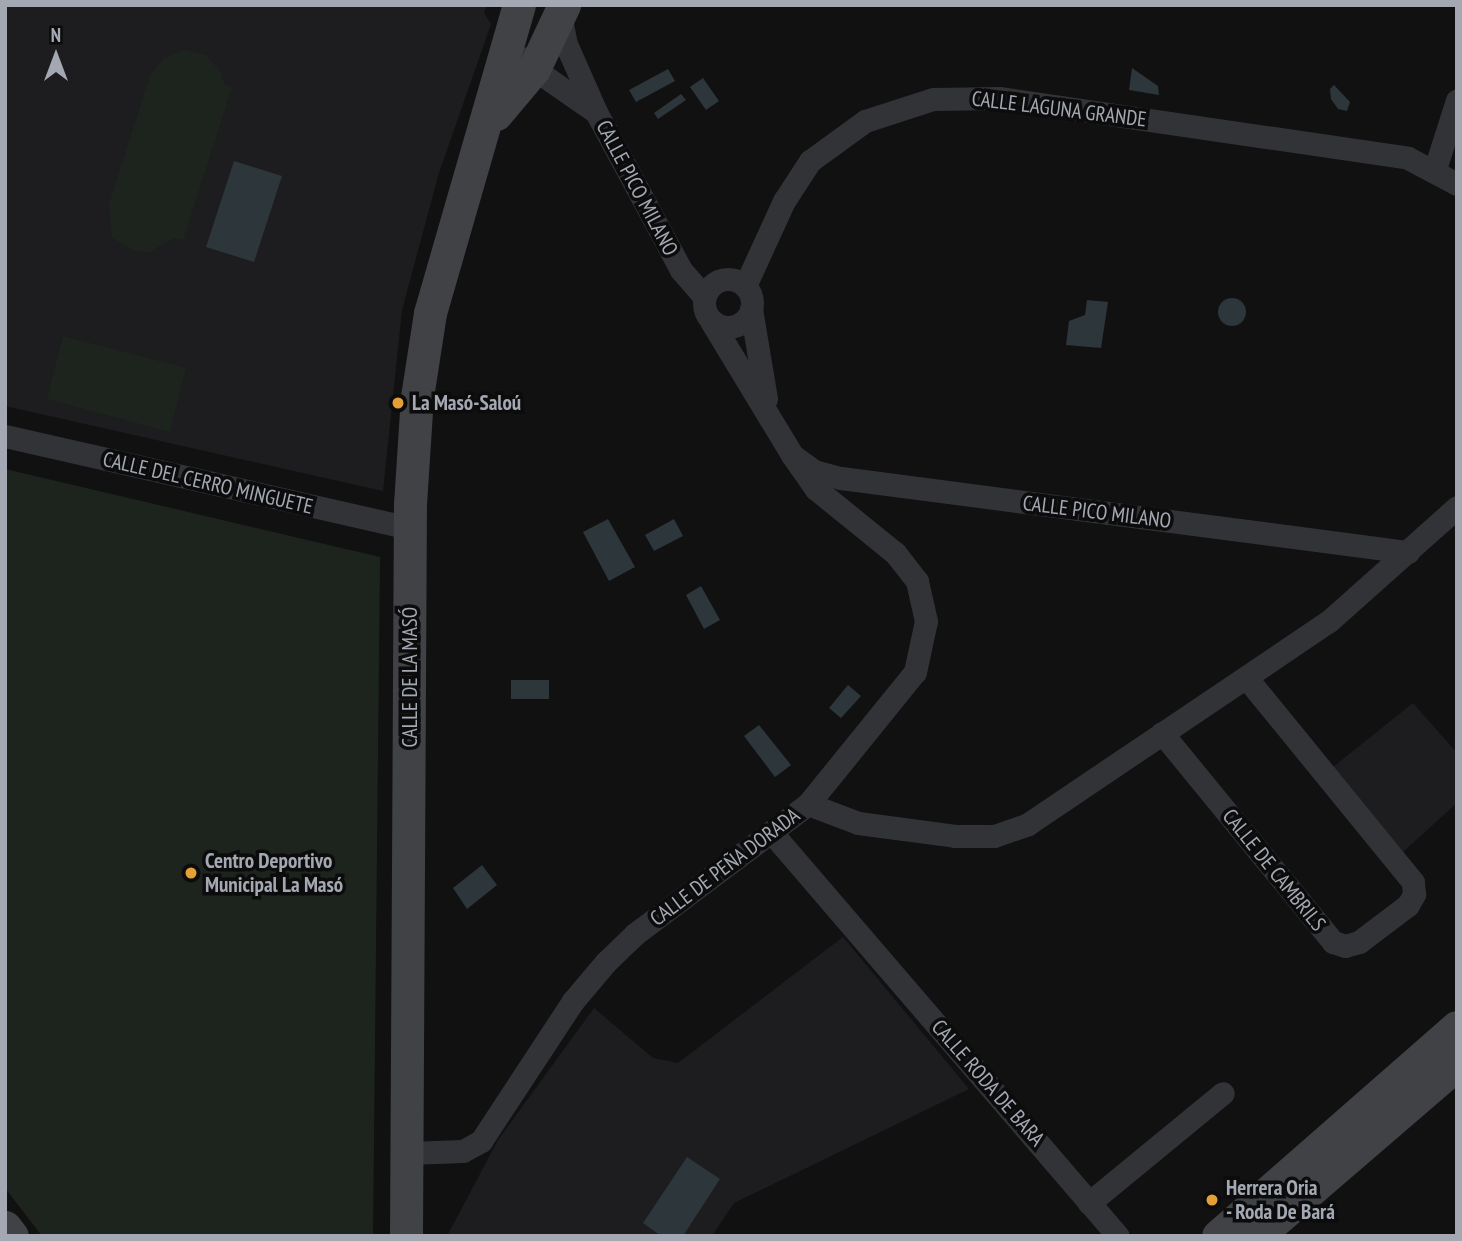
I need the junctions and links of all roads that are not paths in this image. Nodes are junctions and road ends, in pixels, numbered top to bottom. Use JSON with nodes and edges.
{"nodes":[{"id":1,"x":518,"y":12,"type":"edge"},
{"id":2,"x":560,"y":19,"type":"edge"},
{"id":3,"x":534,"y":69,"type":"junction"},
{"id":4,"x":1457,"y":100,"type":"edge"},
{"id":5,"x":596,"y":112,"type":"junction"},
{"id":6,"x":487,"y":128,"type":"junction"},
{"id":7,"x":1435,"y":169,"type":"junction"},
{"id":8,"x":1457,"y":184,"type":"edge"},
{"id":9,"x":745,"y":286,"type":"junction"},
{"id":10,"x":704,"y":296,"type":"junction"},
{"id":11,"x":751,"y":309,"type":"junction"},
{"id":12,"x":711,"y":321,"type":"junction"},
{"id":13,"x":5,"y":436,"type":"edge"},
{"id":14,"x":788,"y":448,"type":"junction"},
{"id":15,"x":846,"y":479,"type":"junction"},
{"id":16,"x":824,"y":497,"type":"junction"},
{"id":17,"x":1457,"y":507,"type":"edge"},
{"id":18,"x":862,"y":525,"type":"junction"},
{"id":19,"x":410,"y":528,"type":"junction"},
{"id":20,"x":1408,"y":552,"type":"junction"},
{"id":21,"x":1246,"y":677,"type":"junction"},
{"id":22,"x":1162,"y":733,"type":"junction"},
{"id":23,"x":808,"y":804,"type":"junction"},
{"id":24,"x":772,"y":833,"type":"junction"},
{"id":25,"x":1457,"y":1027,"type":"edge"},
{"id":26,"x":1457,"y":1064,"type":"edge"},
{"id":27,"x":1223,"y":1093,"type":"dead end"},
{"id":28,"x":408,"y":1153,"type":"junction"},
{"id":29,"x":1089,"y":1203,"type":"junction"},
{"id":30,"x":5,"y":1227,"type":"edge"},
{"id":31,"x":12,"y":1236,"type":"edge"},
{"id":32,"x":406,"y":1236,"type":"edge"},
{"id":33,"x":1118,"y":1236,"type":"edge"},
{"id":34,"x":1218,"y":1236,"type":"edge"},
{"id":35,"x":1257,"y":1236,"type":"edge"}],
"edges":[{"from":1,"to":2,"type":"street"},
{"from":1,"to":3,"type":"street"},
{"from":1,"to":6,"type":"street","name":"CALLE DE LA MASÓ"},
{"from":2,"to":3,"type":"street","name":"CALLE DE LA MASÓ"},
{"from":2,"to":5,"type":"street","name":"CALLE PICO MILANO"},
{"from":3,"to":5,"type":"street","name":"CALLE PICO MILANO"},
{"from":3,"to":6,"type":"street","name":"CALLE DE LA MASÓ"},
{"from":4,"to":7,"type":"street"},
{"from":5,"to":10,"type":"street","name":"CALLE PICO MILANO"},
{"from":6,"to":19,"type":"street","name":"CALLE DE LA MASÓ"},
{"from":7,"to":8,"type":"street","name":"CALLE LAGUNA GRANDE"},
{"from":7,"to":9,"type":"street","name":"CALLE LAGUNA GRANDE"},
{"from":9,"to":10,"type":"street"},
{"from":9,"to":11,"type":"street","name":"CALLE PICO MILANO"},
{"from":10,"to":12,"type":"street","name":"CALLE PICO MILANO"},
{"from":11,"to":12,"type":"street"},
{"from":11,"to":14,"type":"street","name":"CALLE PICO MILANO"},
{"from":12,"to":14,"type":"street","name":"CALLE PICO MILANO"},
{"from":13,"to":19,"type":"street","name":"CALLE DEL CERRO MINGUETE"},
{"from":14,"to":15,"type":"street","name":"CALLE PICO MILANO"},
{"from":14,"to":16,"type":"street","name":"CALLE PICO MILANO"},
{"from":15,"to":16,"type":"street"},
{"from":15,"to":18,"type":"street"},
{"from":15,"to":20,"type":"street","name":"CALLE PICO MILANO"},
{"from":16,"to":18,"type":"street","name":"CALLE PICO MILANO"},
{"from":17,"to":20,"type":"street"},
{"from":18,"to":23,"type":"street","name":"CALLE DE PEÑA DORADA"},
{"from":19,"to":28,"type":"street","name":"CALLE DE LA MASÓ"},
{"from":20,"to":21,"type":"street"},
{"from":21,"to":22,"type":"street"},
{"from":21,"to":22,"type":"street","name":"CALLE DE CAMBRILS"},
{"from":22,"to":23,"type":"street"},
{"from":23,"to":24,"type":"street","name":"CALLE DE PEÑA DORADA"},
{"from":24,"to":28,"type":"street","name":"CALLE DE PEÑA DORADA"},
{"from":24,"to":29,"type":"street","name":"CALLE RODA DE BARA"},
{"from":25,"to":34,"type":"street"},
{"from":26,"to":35,"type":"street"},
{"from":27,"to":29,"type":"street"},
{"from":28,"to":32,"type":"street","name":"CALLE DE LA MASÓ"},
{"from":29,"to":33,"type":"street","name":"CALLE RODA DE BARA"},
{"from":30,"to":31,"type":"street"}]}
